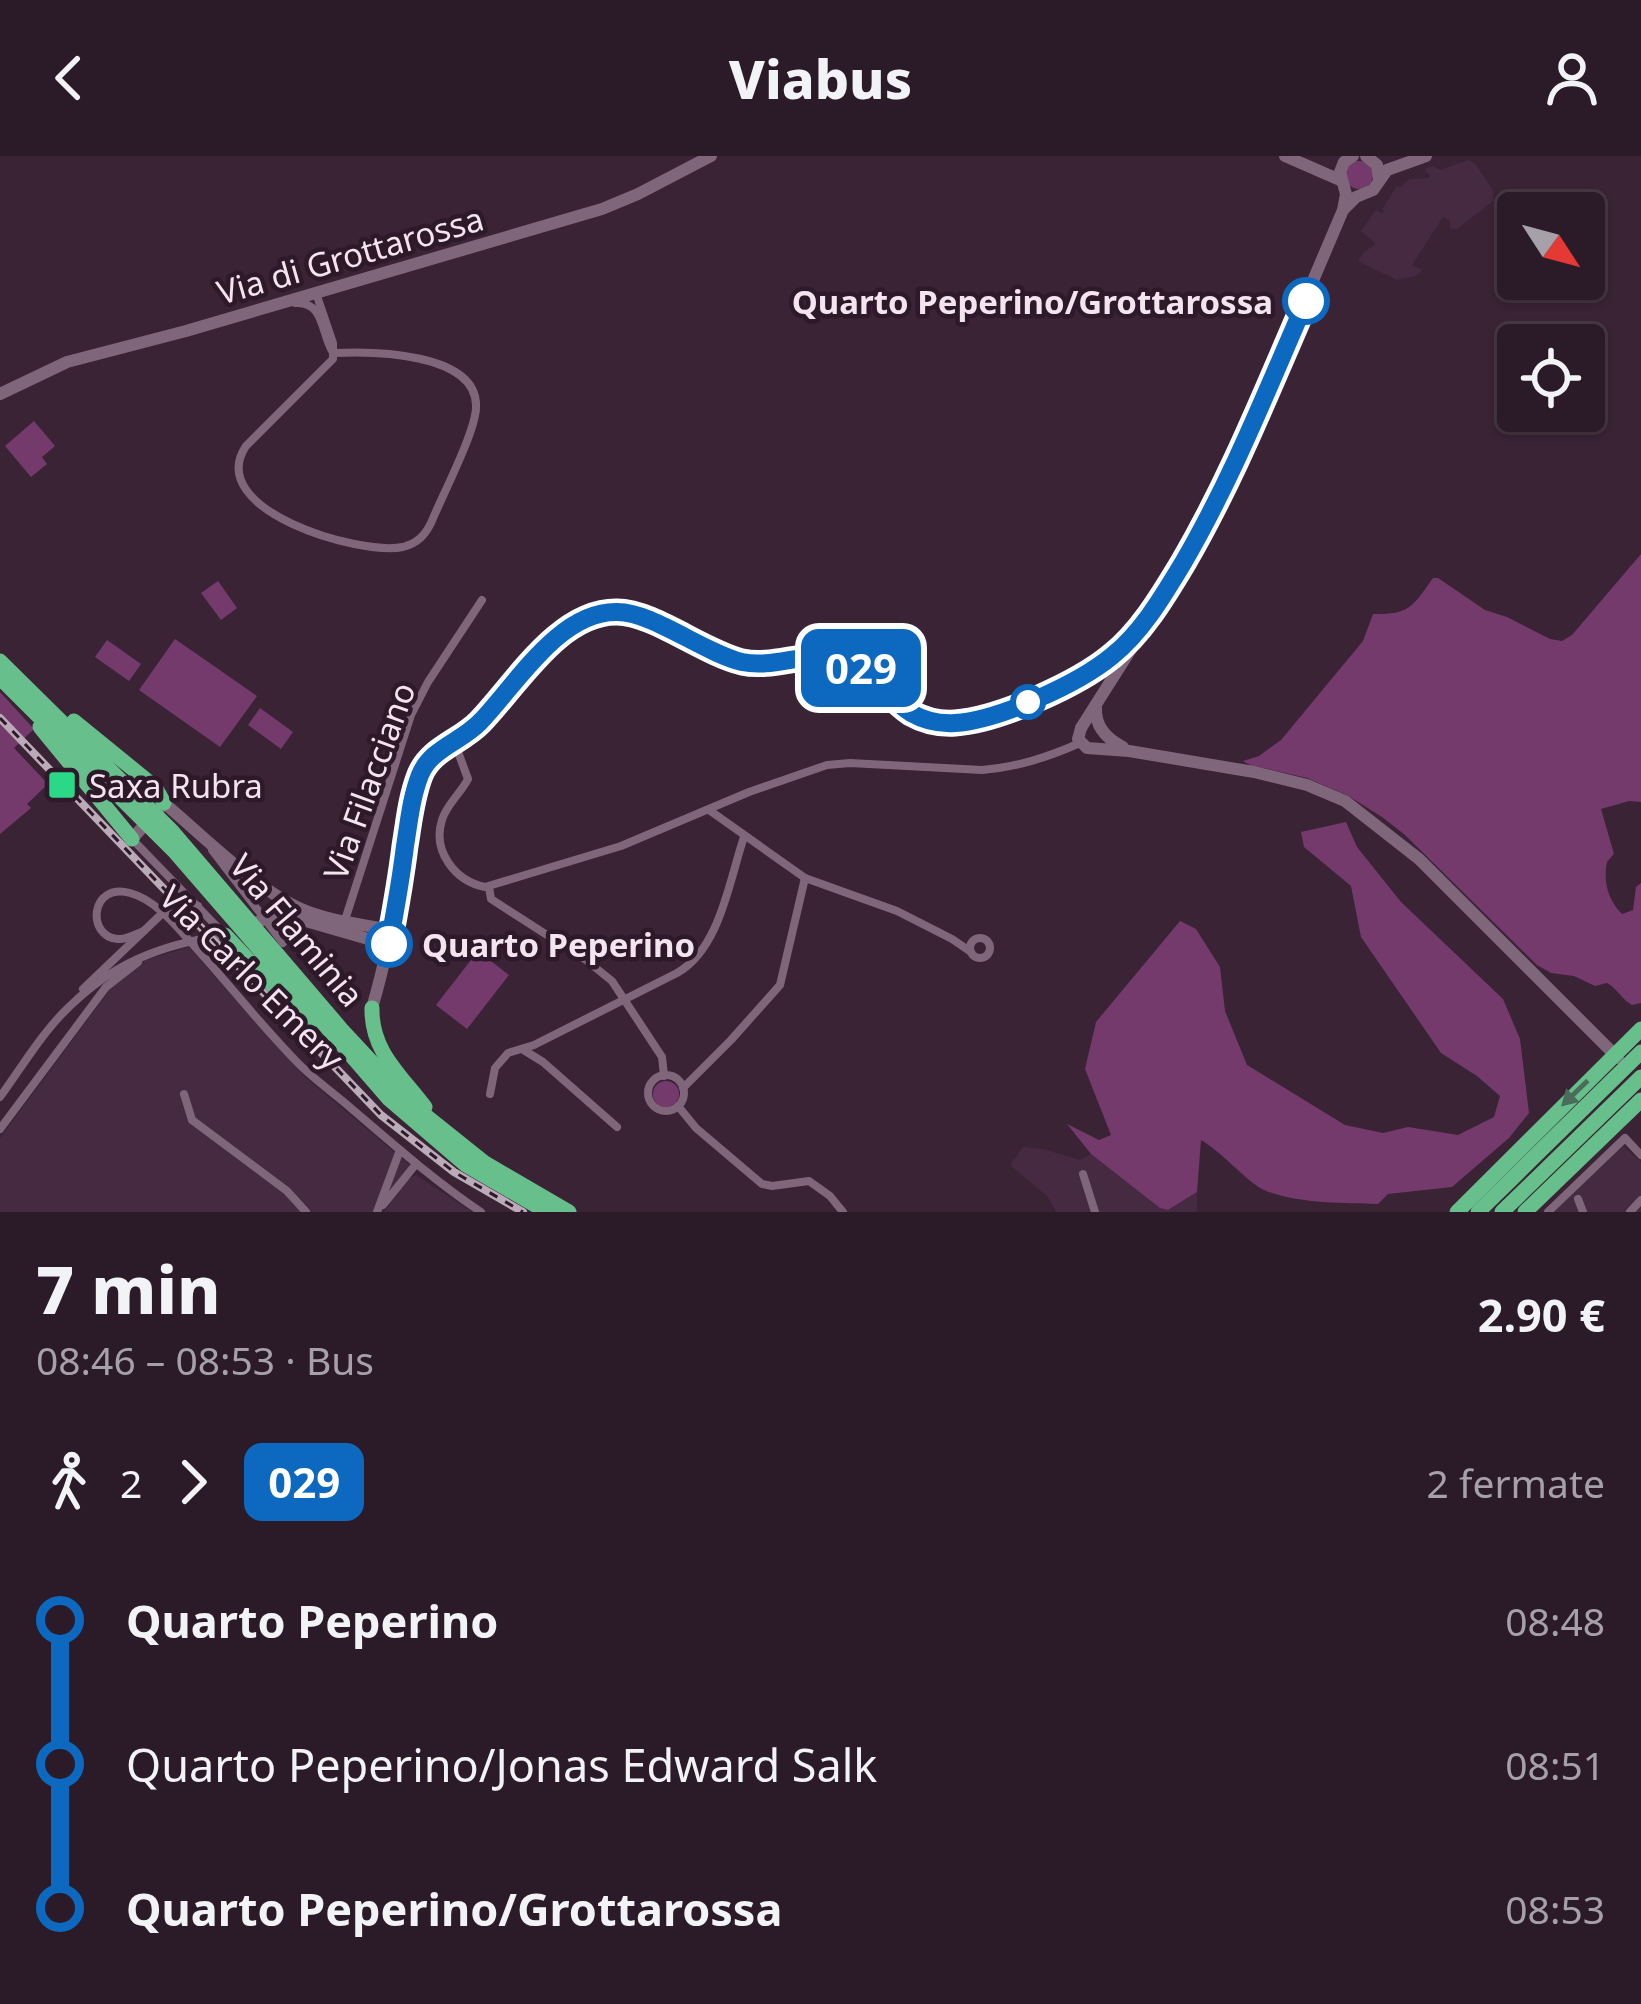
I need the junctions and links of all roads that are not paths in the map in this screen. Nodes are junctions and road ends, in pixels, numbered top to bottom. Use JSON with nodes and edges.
{"nodes":[{"id":1,"x":711,"y":156,"type":"edge"},
{"id":2,"x":1285,"y":156,"type":"edge"},
{"id":3,"x":1353,"y":156,"type":"edge"},
{"id":4,"x":1426,"y":156,"type":"edge"},
{"id":5,"x":1371,"y":159,"type":"edge"},
{"id":6,"x":1396,"y":165,"type":"junction"},
{"id":7,"x":1342,"y":178,"type":"junction"},
{"id":8,"x":1378,"y":181,"type":"junction"},
{"id":9,"x":1360,"y":195,"type":"junction"},
{"id":10,"x":1343,"y":210,"type":"junction"},
{"id":11,"x":318,"y":304,"type":"junction"},
{"id":12,"x":262,"y":309,"type":"junction"},
{"id":13,"x":333,"y":353,"type":"junction"},
{"id":14,"x":0,"y":394,"type":"edge"},
{"id":15,"x":482,"y":599,"type":"dead end"},
{"id":16,"x":1149,"y":616,"type":"junction"},
{"id":17,"x":0,"y":661,"type":"edge"},
{"id":18,"x":1100,"y":665,"type":"junction"},
{"id":19,"x":1115,"y":673,"type":"junction"},
{"id":20,"x":1084,"y":675,"type":"junction"},
{"id":21,"x":11,"y":683,"type":"edge"},
{"id":22,"x":1097,"y":702,"type":"junction"},
{"id":23,"x":1100,"y":728,"type":"junction"},
{"id":24,"x":1080,"y":735,"type":"junction"},
{"id":25,"x":454,"y":741,"type":"junction"},
{"id":26,"x":1095,"y":747,"type":"junction"},
{"id":27,"x":1130,"y":751,"type":"junction"},
{"id":28,"x":164,"y":803,"type":"junction"},
{"id":29,"x":709,"y":810,"type":"junction"},
{"id":30,"x":744,"y":837,"type":"junction"},
{"id":31,"x":132,"y":839,"type":"junction"},
{"id":32,"x":212,"y":843,"type":"junction"},
{"id":33,"x":166,"y":875,"type":"junction"},
{"id":34,"x":806,"y":878,"type":"junction"},
{"id":35,"x":488,"y":886,"type":"junction"},
{"id":36,"x":171,"y":905,"type":"junction"},
{"id":37,"x":197,"y":906,"type":"junction"},
{"id":38,"x":345,"y":920,"type":"junction"},
{"id":39,"x":144,"y":931,"type":"junction"},
{"id":40,"x":225,"y":935,"type":"junction"},
{"id":41,"x":390,"y":937,"type":"junction"},
{"id":42,"x":283,"y":943,"type":"dead end"},
{"id":43,"x":967,"y":948,"type":"dead end"},
{"id":44,"x":159,"y":950,"type":"junction"},
{"id":45,"x":626,"y":999,"type":"junction"},
{"id":46,"x":322,"y":1007,"type":"junction"},
{"id":47,"x":67,"y":1008,"type":"junction"},
{"id":48,"x":372,"y":1008,"type":"junction"},
{"id":49,"x":1641,"y":1029,"type":"edge"},
{"id":50,"x":50,"y":1030,"type":"junction"},
{"id":51,"x":67,"y":1039,"type":"junction"},
{"id":52,"x":521,"y":1048,"type":"junction"},
{"id":53,"x":1631,"y":1071,"type":"edge"},
{"id":54,"x":664,"y":1076,"type":"junction"},
{"id":55,"x":371,"y":1081,"type":"junction"},
{"id":56,"x":683,"y":1088,"type":"junction"},
{"id":57,"x":184,"y":1094,"type":"dead end"},
{"id":58,"x":490,"y":1094,"type":"dead end"},
{"id":59,"x":0,"y":1097,"type":"edge"},
{"id":60,"x":678,"y":1106,"type":"junction"},
{"id":61,"x":617,"y":1126,"type":"dead end"},
{"id":62,"x":1541,"y":1126,"type":"junction"},
{"id":63,"x":0,"y":1129,"type":"edge"},
{"id":64,"x":400,"y":1150,"type":"junction"},
{"id":65,"x":469,"y":1152,"type":"junction"},
{"id":66,"x":1641,"y":1154,"type":"edge"},
{"id":67,"x":416,"y":1164,"type":"junction"},
{"id":68,"x":1083,"y":1174,"type":"dead end"},
{"id":69,"x":1578,"y":1199,"type":"dead end"},
{"id":70,"x":1641,"y":1199,"type":"edge"},
{"id":71,"x":306,"y":1212,"type":"edge"},
{"id":72,"x":378,"y":1212,"type":"edge"},
{"id":73,"x":481,"y":1212,"type":"edge"},
{"id":74,"x":548,"y":1212,"type":"edge"},
{"id":75,"x":569,"y":1212,"type":"edge"},
{"id":76,"x":843,"y":1212,"type":"edge"},
{"id":77,"x":1095,"y":1212,"type":"edge"},
{"id":78,"x":1445,"y":1212,"type":"edge"},
{"id":79,"x":1457,"y":1212,"type":"edge"},
{"id":80,"x":1478,"y":1212,"type":"edge"},
{"id":81,"x":1502,"y":1212,"type":"edge"},
{"id":82,"x":1527,"y":1212,"type":"edge"},
{"id":83,"x":1548,"y":1212,"type":"edge"},
{"id":84,"x":1583,"y":1212,"type":"edge"},
{"id":85,"x":1630,"y":1212,"type":"edge"}],
"edges":[{"from":1,"to":11,"type":"street","name":"Via di Grottarossa"},
{"from":2,"to":7,"type":"street"},
{"from":3,"to":7,"type":"street"},
{"from":4,"to":6,"type":"street"},
{"from":5,"to":6,"type":"street"},
{"from":5,"to":8,"type":"street"},
{"from":6,"to":8,"type":"street"},
{"from":7,"to":9,"type":"street"},
{"from":7,"to":10,"type":"street"},
{"from":8,"to":9,"type":"street"},
{"from":9,"to":10,"type":"street"},
{"from":10,"to":16,"type":"street"},
{"from":11,"to":12,"type":"street","name":"Via di Grottarossa"},
{"from":11,"to":12,"type":"street"},
{"from":11,"to":13,"type":"street"},
{"from":12,"to":14,"type":"street","name":"Via di Grottarossa"},
{"from":13,"to":13,"type":"street"},
{"from":15,"to":38,"type":"street","name":"Via Filacciano"},
{"from":16,"to":18,"type":"street"},
{"from":16,"to":19,"type":"street"},
{"from":17,"to":21,"type":"highway","name":"Via Flaminia"},
{"from":18,"to":19,"type":"street"},
{"from":18,"to":20,"type":"street"},
{"from":19,"to":20,"type":"street"},
{"from":19,"to":22,"type":"street"},
{"from":20,"to":25,"type":"street"},
{"from":21,"to":28,"type":"highway"},
{"from":21,"to":31,"type":"highway"},
{"from":21,"to":46,"type":"highway","name":"Via Flaminia"},
{"from":21,"to":55,"type":"highway","name":"Via Flaminia"},
{"from":22,"to":23,"type":"street"},
{"from":22,"to":24,"type":"street"},
{"from":23,"to":24,"type":"street"},
{"from":23,"to":26,"type":"street"},
{"from":23,"to":27,"type":"street"},
{"from":24,"to":26,"type":"street"},
{"from":24,"to":29,"type":"street"},
{"from":25,"to":35,"type":"street"},
{"from":25,"to":41,"type":"street"},
{"from":26,"to":27,"type":"street"},
{"from":27,"to":53,"type":"street"},
{"from":28,"to":31,"type":"street"},
{"from":28,"to":32,"type":"street"},
{"from":29,"to":30,"type":"street"},
{"from":29,"to":35,"type":"street"},
{"from":30,"to":34,"type":"street"},
{"from":30,"to":45,"type":"street"},
{"from":31,"to":33,"type":"street"},
{"from":32,"to":38,"type":"street"},
{"from":32,"to":42,"type":"street"},
{"from":33,"to":36,"type":"street"},
{"from":33,"to":37,"type":"street"},
{"from":34,"to":43,"type":"street"},
{"from":34,"to":56,"type":"street"},
{"from":35,"to":45,"type":"street"},
{"from":36,"to":37,"type":"street"},
{"from":36,"to":39,"type":"street"},
{"from":37,"to":40,"type":"street"},
{"from":38,"to":41,"type":"street"},
{"from":39,"to":47,"type":"street"},
{"from":39,"to":64,"type":"street","name":"Via Carlo Emery"},
{"from":40,"to":41,"type":"street"},
{"from":40,"to":44,"type":"street"},
{"from":40,"to":55,"type":"highway"},
{"from":41,"to":48,"type":"street"},
{"from":44,"to":47,"type":"street"},
{"from":44,"to":51,"type":"street"},
{"from":45,"to":52,"type":"street"},
{"from":45,"to":54,"type":"street"},
{"from":46,"to":48,"type":"highway"},
{"from":46,"to":65,"type":"highway","name":"Via Flaminia"},
{"from":47,"to":50,"type":"street"},
{"from":48,"to":65,"type":"highway"},
{"from":49,"to":53,"type":"highway"},
{"from":50,"to":51,"type":"street"},
{"from":50,"to":59,"type":"street"},
{"from":51,"to":63,"type":"street"},
{"from":52,"to":58,"type":"street"},
{"from":52,"to":61,"type":"street"},
{"from":53,"to":62,"type":"highway","one_way":true},
{"from":53,"to":80,"type":"highway"},
{"from":53,"to":81,"type":"highway"},
{"from":53,"to":82,"type":"highway"},
{"from":54,"to":56,"type":"street"},
{"from":54,"to":60,"type":"street"},
{"from":55,"to":74,"type":"highway","name":"Via Flaminia"},
{"from":56,"to":60,"type":"street"},
{"from":57,"to":71,"type":"street"},
{"from":60,"to":76,"type":"street"},
{"from":62,"to":78,"type":"highway"},
{"from":62,"to":79,"type":"highway"},
{"from":64,"to":67,"type":"street","name":"Via Carlo Emery"},
{"from":64,"to":72,"type":"street"},
{"from":65,"to":75,"type":"highway","name":"Via Flaminia"},
{"from":66,"to":83,"type":"street"},
{"from":67,"to":72,"type":"street"},
{"from":67,"to":73,"type":"street","name":"Via Carlo Emery"},
{"from":68,"to":77,"type":"street"},
{"from":69,"to":84,"type":"street"},
{"from":70,"to":85,"type":"street"}]}
